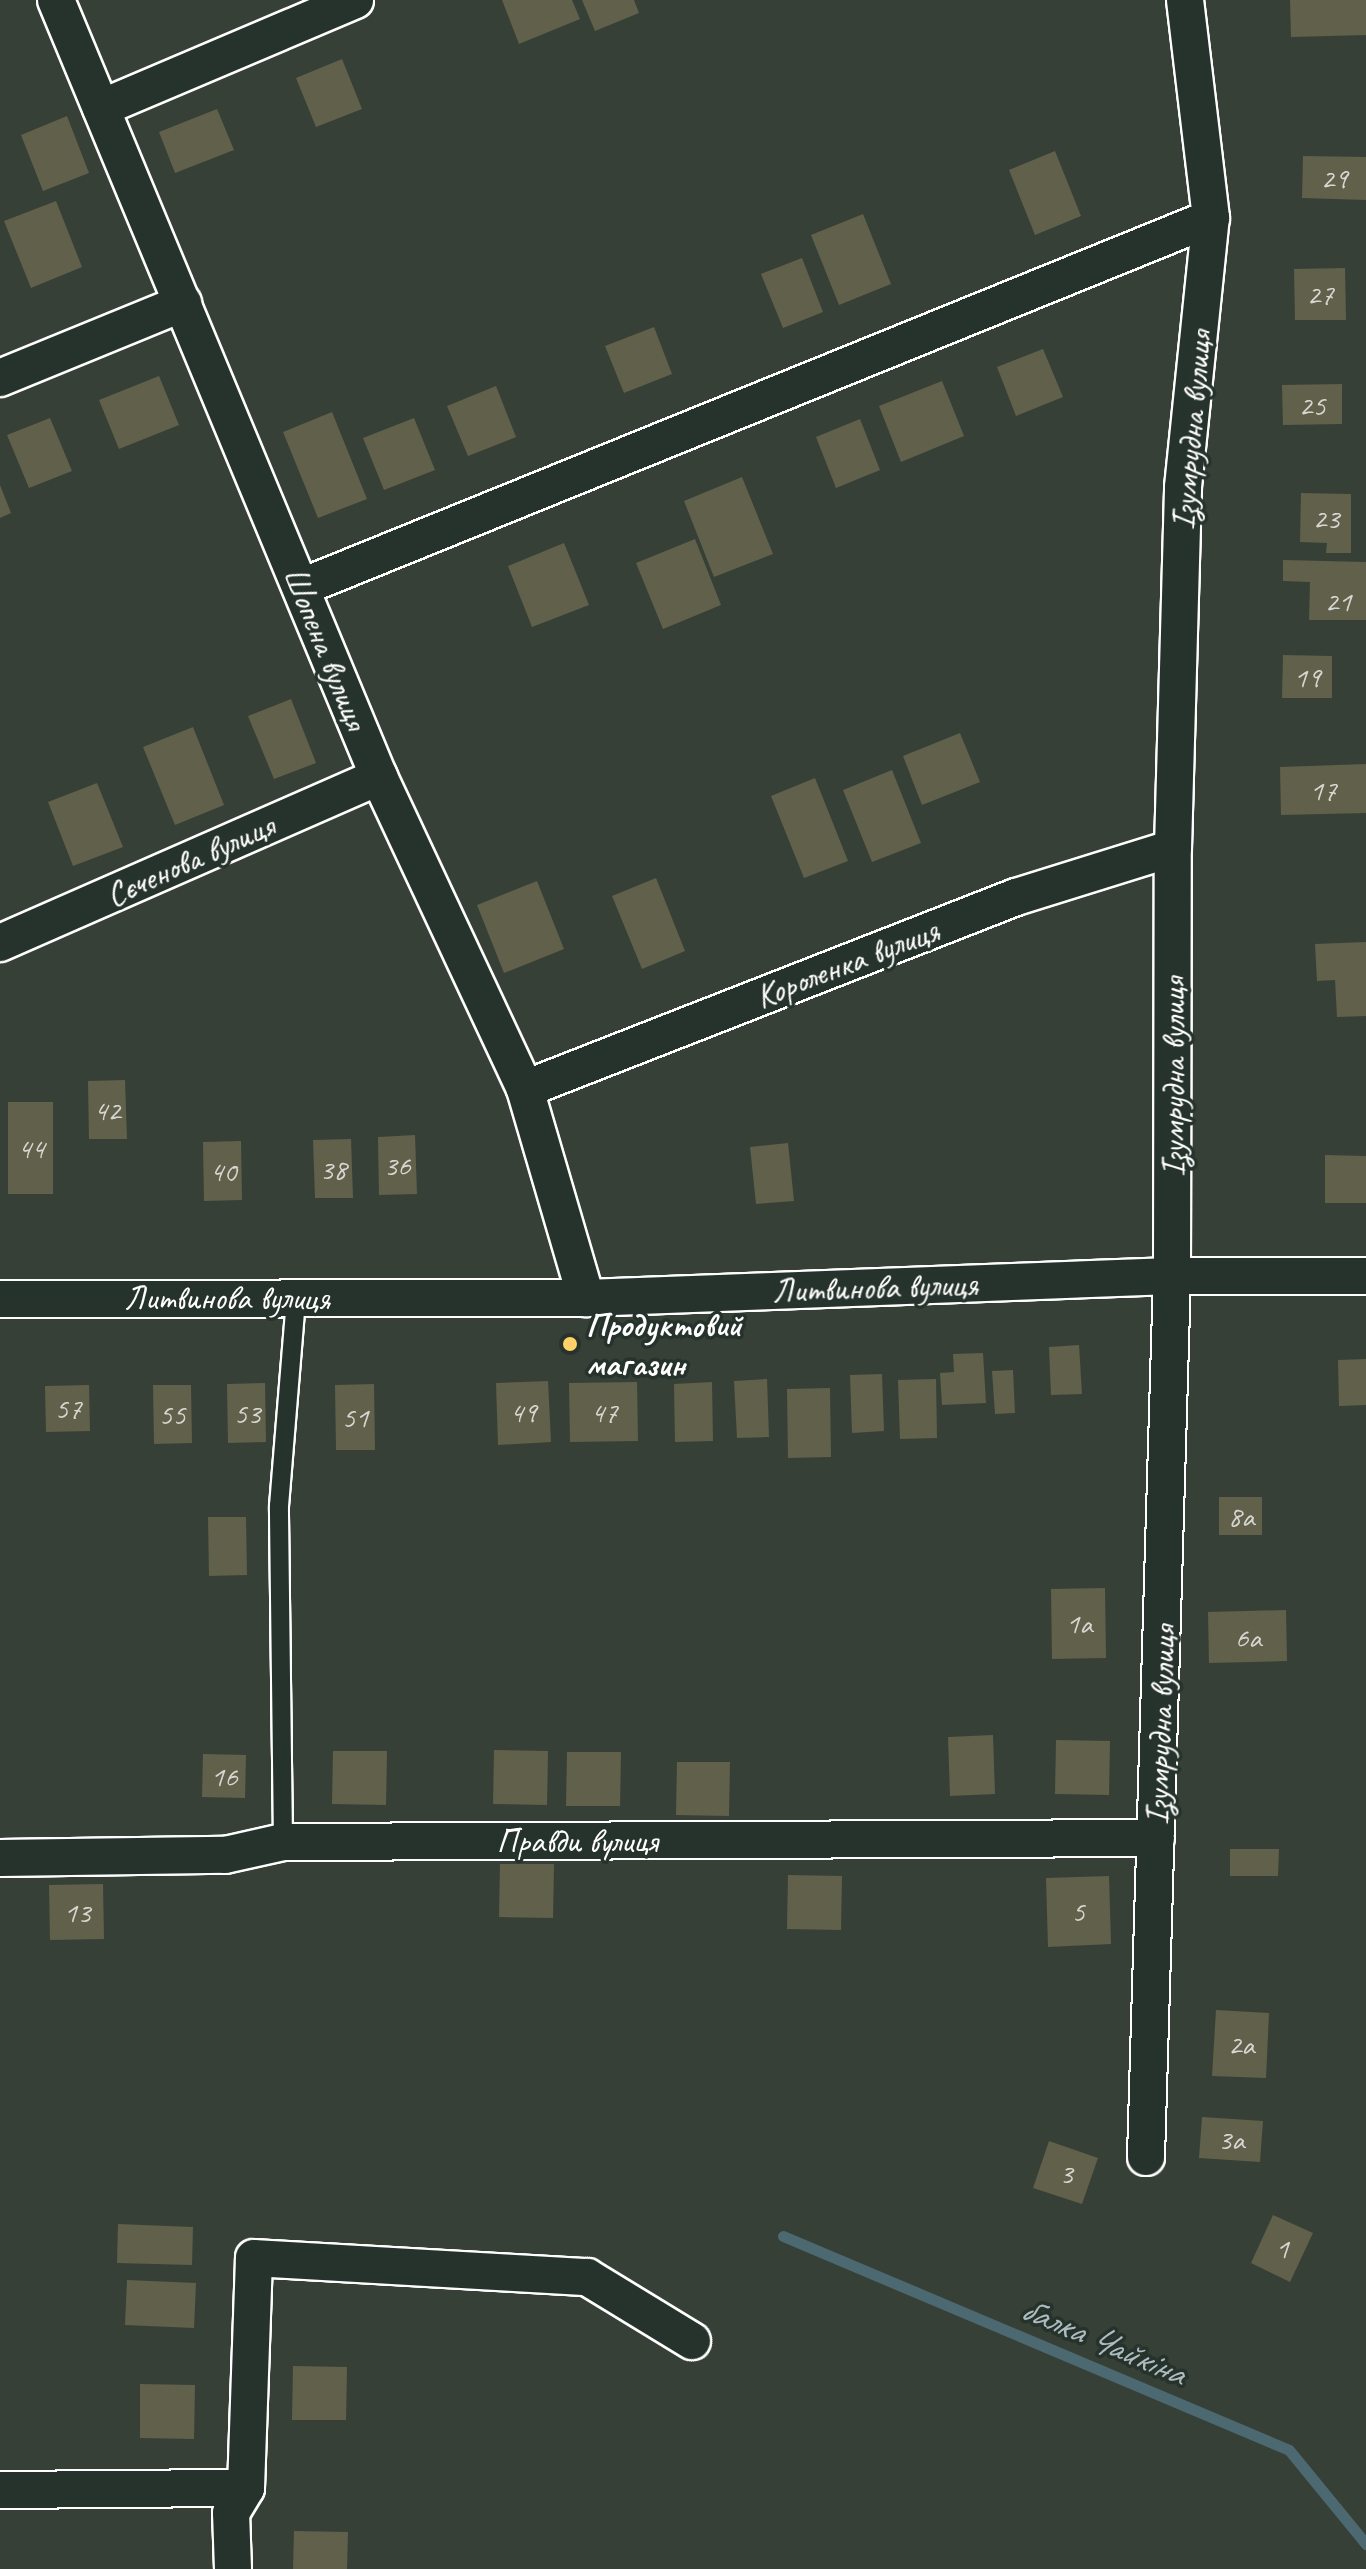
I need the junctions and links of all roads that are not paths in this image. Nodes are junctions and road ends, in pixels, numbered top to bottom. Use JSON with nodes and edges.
{"nodes":[{"id":1,"x":56,"y":0,"type":"edge"},
{"id":2,"x":355,"y":0,"type":"edge"},
{"id":3,"x":1185,"y":0,"type":"edge"},
{"id":4,"x":101,"y":108,"type":"junction"},
{"id":5,"x":1211,"y":218,"type":"junction"},
{"id":6,"x":183,"y":303,"type":"junction"},
{"id":7,"x":0,"y":378,"type":"edge"},
{"id":8,"x":302,"y":587,"type":"junction"},
{"id":9,"x":379,"y":777,"type":"junction"},
{"id":10,"x":1173,"y":848,"type":"junction"},
{"id":11,"x":0,"y":943,"type":"edge"},
{"id":12,"x":525,"y":1089,"type":"junction"},
{"id":13,"x":1172,"y":1276,"type":"junction"},
{"id":14,"x":1366,"y":1276,"type":"edge"},
{"id":15,"x":296,"y":1297,"type":"junction"},
{"id":16,"x":586,"y":1298,"type":"junction"},
{"id":17,"x":0,"y":1299,"type":"edge"},
{"id":18,"x":1156,"y":1838,"type":"junction"},
{"id":19,"x":283,"y":1842,"type":"junction"},
{"id":20,"x":0,"y":1858,"type":"edge"},
{"id":21,"x":1146,"y":2157,"type":"dead end"},
{"id":22,"x":692,"y":2341,"type":"dead end"},
{"id":23,"x":246,"y":2488,"type":"junction"},
{"id":24,"x":0,"y":2490,"type":"edge"},
{"id":25,"x":233,"y":2569,"type":"edge"}],
"edges":[{"from":1,"to":4,"type":"street","name":"Шопена вулиця"},
{"from":2,"to":4,"type":"street"},
{"from":3,"to":5,"type":"street","name":"Ізумрудна вулиця"},
{"from":4,"to":6,"type":"street","name":"Шопена вулиця"},
{"from":5,"to":8,"type":"street"},
{"from":5,"to":10,"type":"street","name":"Ізумрудна вулиця"},
{"from":6,"to":7,"type":"street"},
{"from":6,"to":8,"type":"street","name":"Шопена вулиця"},
{"from":8,"to":9,"type":"street","name":"Шопена вулиця"},
{"from":9,"to":11,"type":"street","name":"Сєченова вулиця"},
{"from":9,"to":12,"type":"street","name":"Шопена вулиця"},
{"from":10,"to":12,"type":"street","name":"Короленка вулиця"},
{"from":10,"to":13,"type":"street","name":"Ізумрудна вулиця"},
{"from":12,"to":16,"type":"street","name":"Шопена вулиця"},
{"from":13,"to":14,"type":"street","name":"Литвинова вулиця"},
{"from":13,"to":16,"type":"street","name":"Литвинова вулиця"},
{"from":13,"to":18,"type":"street","name":"Ізумрудна вулиця"},
{"from":15,"to":16,"type":"street","name":"Литвинова вулиця"},
{"from":15,"to":17,"type":"street","name":"Литвинова вулиця"},
{"from":15,"to":19,"type":"lane"},
{"from":18,"to":19,"type":"street","name":"Правди вулиця"},
{"from":18,"to":21,"type":"street","name":"Ізумрудна вулиця"},
{"from":19,"to":20,"type":"street","name":"Правди вулиця"},
{"from":22,"to":23,"type":"street"},
{"from":23,"to":24,"type":"street"},
{"from":23,"to":25,"type":"street"}]}
